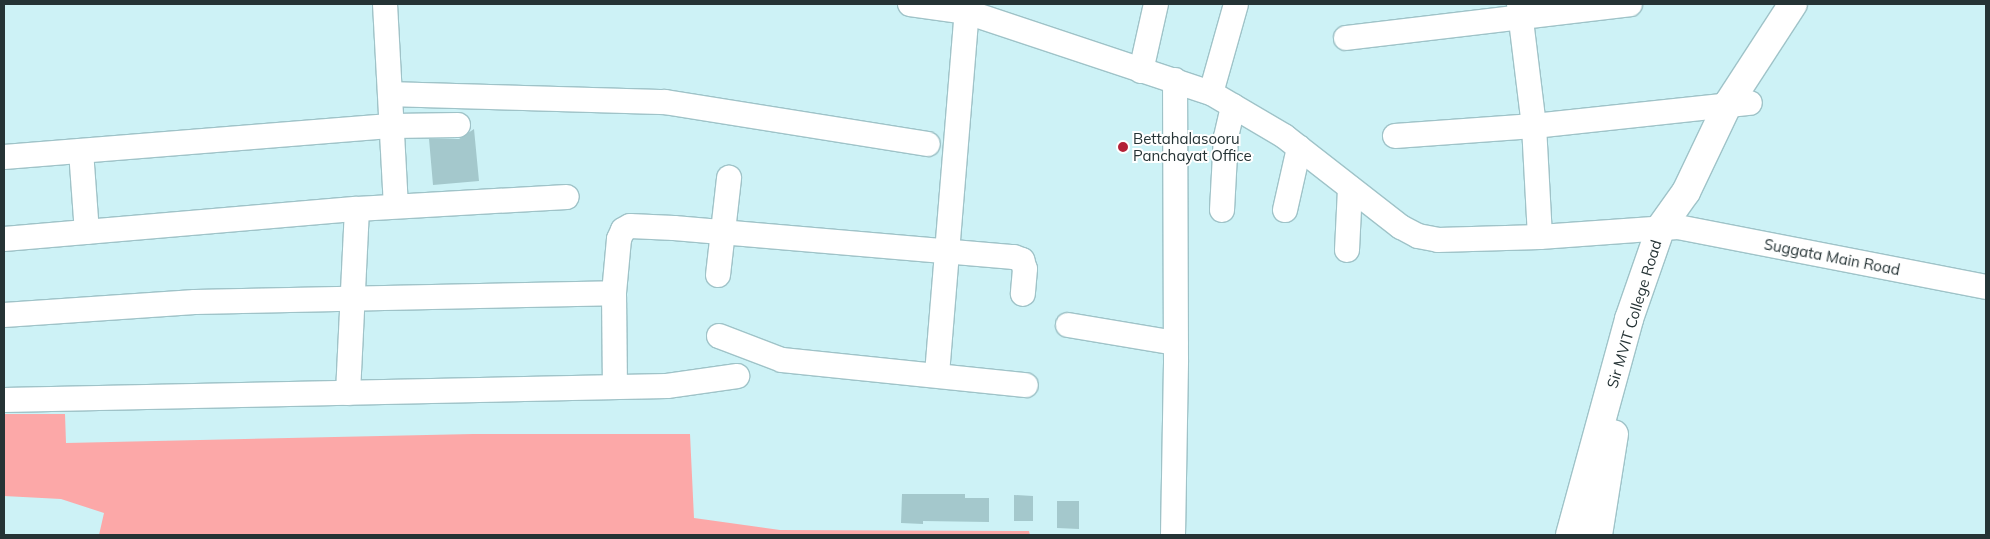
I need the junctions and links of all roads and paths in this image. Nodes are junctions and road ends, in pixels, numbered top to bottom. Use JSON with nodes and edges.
{"nodes":[{"id":1,"x":385,"y":4,"type":"edge"},
{"id":2,"x":910,"y":4,"type":"edge"},
{"id":3,"x":1156,"y":4,"type":"edge"},
{"id":4,"x":1236,"y":4,"type":"edge"},
{"id":5,"x":1630,"y":4,"type":"edge"},
{"id":6,"x":1793,"y":4,"type":"edge"},
{"id":7,"x":1810,"y":4,"type":"edge"},
{"id":8,"x":1520,"y":10,"type":"edge"},
{"id":9,"x":967,"y":12,"type":"junction"},
{"id":10,"x":1346,"y":38,"type":"dead end"},
{"id":11,"x":1141,"y":71,"type":"junction"},
{"id":12,"x":1175,"y":80,"type":"junction"},
{"id":13,"x":1211,"y":93,"type":"junction"},
{"id":14,"x":391,"y":94,"type":"junction"},
{"id":15,"x":1738,"y":104,"type":"junction"},
{"id":16,"x":1233,"y":106,"type":"junction"},
{"id":17,"x":458,"y":125,"type":"dead end"},
{"id":18,"x":393,"y":126,"type":"junction"},
{"id":19,"x":1534,"y":126,"type":"junction"},
{"id":20,"x":1395,"y":136,"type":"dead end"},
{"id":21,"x":928,"y":144,"type":"dead end"},
{"id":22,"x":1299,"y":148,"type":"junction"},
{"id":23,"x":81,"y":151,"type":"junction"},
{"id":24,"x":4,"y":158,"type":"edge"},
{"id":25,"x":729,"y":178,"type":"dead end"},
{"id":26,"x":1350,"y":188,"type":"junction"},
{"id":27,"x":567,"y":197,"type":"dead end"},
{"id":28,"x":396,"y":206,"type":"junction"},
{"id":29,"x":357,"y":209,"type":"junction"},
{"id":30,"x":1222,"y":210,"type":"dead end"},
{"id":31,"x":1285,"y":210,"type":"dead end"},
{"id":32,"x":1669,"y":228,"type":"junction"},
{"id":33,"x":87,"y":232,"type":"junction"},
{"id":34,"x":723,"y":232,"type":"junction"},
{"id":35,"x":1540,"y":237,"type":"junction"},
{"id":36,"x":4,"y":240,"type":"edge"},
{"id":37,"x":1347,"y":250,"type":"dead end"},
{"id":38,"x":948,"y":252,"type":"junction"},
{"id":39,"x":718,"y":275,"type":"dead end"},
{"id":40,"x":1986,"y":287,"type":"edge"},
{"id":41,"x":614,"y":293,"type":"junction"},
{"id":42,"x":1023,"y":294,"type":"dead end"},
{"id":43,"x":354,"y":297,"type":"junction"},
{"id":44,"x":4,"y":315,"type":"edge"},
{"id":45,"x":1068,"y":325,"type":"dead end"},
{"id":46,"x":719,"y":336,"type":"dead end"},
{"id":47,"x":1176,"y":343,"type":"junction"},
{"id":48,"x":937,"y":374,"type":"junction"},
{"id":49,"x":737,"y":376,"type":"dead end"},
{"id":50,"x":615,"y":385,"type":"junction"},
{"id":51,"x":1026,"y":385,"type":"dead end"},
{"id":52,"x":348,"y":392,"type":"junction"},
{"id":53,"x":4,"y":400,"type":"edge"},
{"id":54,"x":1173,"y":535,"type":"edge"},
{"id":55,"x":1570,"y":535,"type":"edge"},
{"id":56,"x":1598,"y":535,"type":"edge"}],
"edges":[{"from":1,"to":14,"type":"street"},
{"from":2,"to":9,"type":"street","name":"Suggata Main Road"},
{"from":3,"to":11,"type":"street"},
{"from":4,"to":13,"type":"street"},
{"from":5,"to":8,"type":"street"},
{"from":6,"to":15,"type":"main road","name":"Sir MVIT College Road"},
{"from":7,"to":15,"type":"main road","name":"Sir MVIT College Road"},
{"from":8,"to":10,"type":"street"},
{"from":8,"to":19,"type":"street"},
{"from":9,"to":11,"type":"street","name":"Suggata Main Road"},
{"from":9,"to":38,"type":"street"},
{"from":11,"to":12,"type":"street","name":"Suggata Main Road"},
{"from":12,"to":13,"type":"street","name":"Suggata Main Road"},
{"from":12,"to":47,"type":"street"},
{"from":13,"to":16,"type":"street","name":"Suggata Main Road"},
{"from":14,"to":18,"type":"street"},
{"from":14,"to":21,"type":"street"},
{"from":15,"to":19,"type":"street"},
{"from":15,"to":32,"type":"main road","name":"Sir MVIT College Road"},
{"from":16,"to":22,"type":"street","name":"Suggata Main Road"},
{"from":16,"to":30,"type":"street"},
{"from":17,"to":18,"type":"street"},
{"from":18,"to":23,"type":"street"},
{"from":18,"to":28,"type":"street"},
{"from":19,"to":20,"type":"street"},
{"from":19,"to":35,"type":"street"},
{"from":22,"to":26,"type":"street","name":"Suggata Main Road"},
{"from":22,"to":31,"type":"street"},
{"from":23,"to":24,"type":"street"},
{"from":23,"to":33,"type":"street"},
{"from":25,"to":34,"type":"street"},
{"from":26,"to":35,"type":"street","name":"Suggata Main Road"},
{"from":26,"to":37,"type":"street"},
{"from":27,"to":28,"type":"street"},
{"from":28,"to":29,"type":"street"},
{"from":29,"to":33,"type":"street"},
{"from":29,"to":43,"type":"street"},
{"from":32,"to":35,"type":"street","name":"Suggata Main Road"},
{"from":32,"to":40,"type":"street","name":"Suggata Main Road"},
{"from":32,"to":55,"type":"main road","name":"Sir MVIT College Road"},
{"from":32,"to":56,"type":"main road","name":"Sir MVIT College Road"},
{"from":33,"to":36,"type":"street"},
{"from":34,"to":38,"type":"street"},
{"from":34,"to":39,"type":"street"},
{"from":34,"to":41,"type":"street"},
{"from":38,"to":42,"type":"street"},
{"from":38,"to":48,"type":"street"},
{"from":41,"to":43,"type":"street"},
{"from":41,"to":50,"type":"street"},
{"from":43,"to":44,"type":"street"},
{"from":43,"to":52,"type":"street"},
{"from":45,"to":47,"type":"street"},
{"from":46,"to":48,"type":"street"},
{"from":47,"to":54,"type":"street"},
{"from":48,"to":51,"type":"street"},
{"from":49,"to":50,"type":"street"},
{"from":50,"to":52,"type":"street"},
{"from":52,"to":53,"type":"street"}]}
